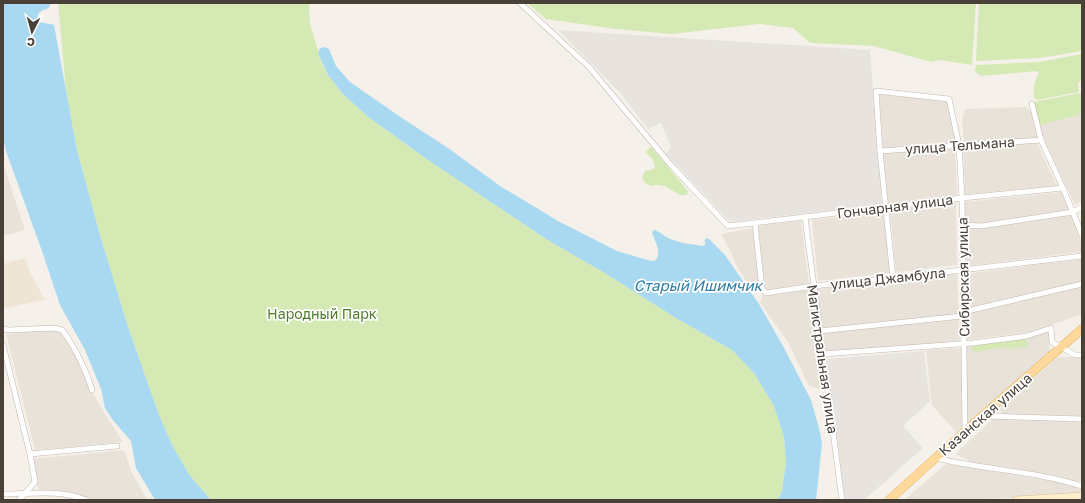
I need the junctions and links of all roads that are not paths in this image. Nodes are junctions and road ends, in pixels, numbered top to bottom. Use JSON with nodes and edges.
{"nodes":[{"id":1,"x":520,"y":3,"type":"edge"},
{"id":2,"x":1032,"y":104,"type":"dead end"},
{"id":3,"x":1041,"y":140,"type":"junction"},
{"id":4,"x":959,"y":145,"type":"junction"},
{"id":5,"x":880,"y":151,"type":"junction"},
{"id":6,"x":1063,"y":188,"type":"junction"},
{"id":7,"x":962,"y":198,"type":"junction"},
{"id":8,"x":1082,"y":207,"type":"edge"},
{"id":9,"x":886,"y":208,"type":"junction"},
{"id":10,"x":1074,"y":212,"type":"junction"},
{"id":11,"x":805,"y":217,"type":"junction"},
{"id":12,"x":755,"y":223,"type":"junction"},
{"id":13,"x":962,"y":225,"type":"junction"},
{"id":14,"x":1082,"y":235,"type":"edge"},
{"id":15,"x":1082,"y":256,"type":"edge"},
{"id":16,"x":962,"y":270,"type":"junction"},
{"id":17,"x":892,"y":278,"type":"junction"},
{"id":18,"x":1082,"y":284,"type":"edge"},
{"id":19,"x":814,"y":286,"type":"junction"},
{"id":20,"x":963,"y":312,"type":"junction"},
{"id":21,"x":3,"y":329,"type":"edge"},
{"id":22,"x":1082,"y":329,"type":"edge"},
{"id":23,"x":820,"y":331,"type":"junction"},
{"id":24,"x":963,"y":344,"type":"junction"},
{"id":25,"x":3,"y":345,"type":"edge"},
{"id":26,"x":1061,"y":348,"type":"junction"},
{"id":27,"x":823,"y":354,"type":"junction"},
{"id":28,"x":1082,"y":355,"type":"edge"},
{"id":29,"x":92,"y":390,"type":"dead end"},
{"id":30,"x":982,"y":416,"type":"junction"},
{"id":31,"x":1082,"y":419,"type":"edge"},
{"id":32,"x":965,"y":433,"type":"junction"},
{"id":33,"x":117,"y":446,"type":"dead end"},
{"id":34,"x":30,"y":454,"type":"junction"},
{"id":35,"x":936,"y":458,"type":"junction"},
{"id":36,"x":1082,"y":486,"type":"edge"},
{"id":37,"x":3,"y":494,"type":"edge"},
{"id":38,"x":25,"y":494,"type":"junction"},
{"id":39,"x":1082,"y":496,"type":"edge"},
{"id":40,"x":19,"y":500,"type":"edge"},
{"id":41,"x":86,"y":500,"type":"edge"},
{"id":42,"x":842,"y":500,"type":"edge"},
{"id":43,"x":889,"y":500,"type":"edge"},
{"id":44,"x":1016,"y":500,"type":"edge"}],
"edges":[{"from":1,"to":12,"type":"street","name":"Гончарная улица"},
{"from":2,"to":3,"type":"street"},
{"from":3,"to":4,"type":"street","name":"улица Тельмана"},
{"from":3,"to":6,"type":"street"},
{"from":4,"to":5,"type":"street","name":"улица Тельмана"},
{"from":4,"to":5,"type":"street","name":"Сибирская улица"},
{"from":4,"to":7,"type":"street","name":"Сибирская улица"},
{"from":5,"to":9,"type":"street"},
{"from":6,"to":7,"type":"street","name":"Гончарная улица"},
{"from":6,"to":10,"type":"street"},
{"from":7,"to":9,"type":"street","name":"Гончарная улица"},
{"from":7,"to":13,"type":"street","name":"Сибирская улица"},
{"from":8,"to":10,"type":"street"},
{"from":9,"to":11,"type":"street","name":"Гончарная улица"},
{"from":9,"to":17,"type":"street"},
{"from":10,"to":13,"type":"street"},
{"from":10,"to":14,"type":"street"},
{"from":11,"to":12,"type":"street","name":"Гончарная улица"},
{"from":11,"to":19,"type":"street","name":"Магистральная улица"},
{"from":12,"to":19,"type":"street","name":"улица Джамбула"},
{"from":13,"to":16,"type":"street","name":"Сибирская улица"},
{"from":15,"to":16,"type":"street","name":"улица Джамбула"},
{"from":16,"to":17,"type":"street","name":"улица Джамбула"},
{"from":16,"to":20,"type":"street","name":"Сибирская улица"},
{"from":17,"to":19,"type":"street","name":"улица Джамбула"},
{"from":18,"to":20,"type":"street"},
{"from":19,"to":23,"type":"street","name":"Магистральная улица"},
{"from":20,"to":23,"type":"street"},
{"from":20,"to":24,"type":"street","name":"Сибирская улица"},
{"from":21,"to":29,"type":"street"},
{"from":22,"to":26,"type":"main road","name":"Казанская улица"},
{"from":23,"to":27,"type":"street","name":"Магистральная улица"},
{"from":24,"to":26,"type":"street"},
{"from":24,"to":27,"type":"street"},
{"from":24,"to":32,"type":"street","name":"Сибирская улица"},
{"from":25,"to":34,"type":"street"},
{"from":26,"to":28,"type":"street"},
{"from":26,"to":30,"type":"main road","name":"Казанская улица"},
{"from":27,"to":42,"type":"street","name":"Магистральная улица"},
{"from":30,"to":31,"type":"street"},
{"from":30,"to":32,"type":"main road","name":"Казанская улица"},
{"from":32,"to":35,"type":"main road","name":"Казанская улица"},
{"from":33,"to":34,"type":"street"},
{"from":34,"to":38,"type":"street"},
{"from":35,"to":36,"type":"street"},
{"from":35,"to":43,"type":"main road","name":"Казанская улица"},
{"from":37,"to":38,"type":"street"},
{"from":38,"to":40,"type":"street"},
{"from":38,"to":41,"type":"street"},
{"from":39,"to":44,"type":"main road"}]}
